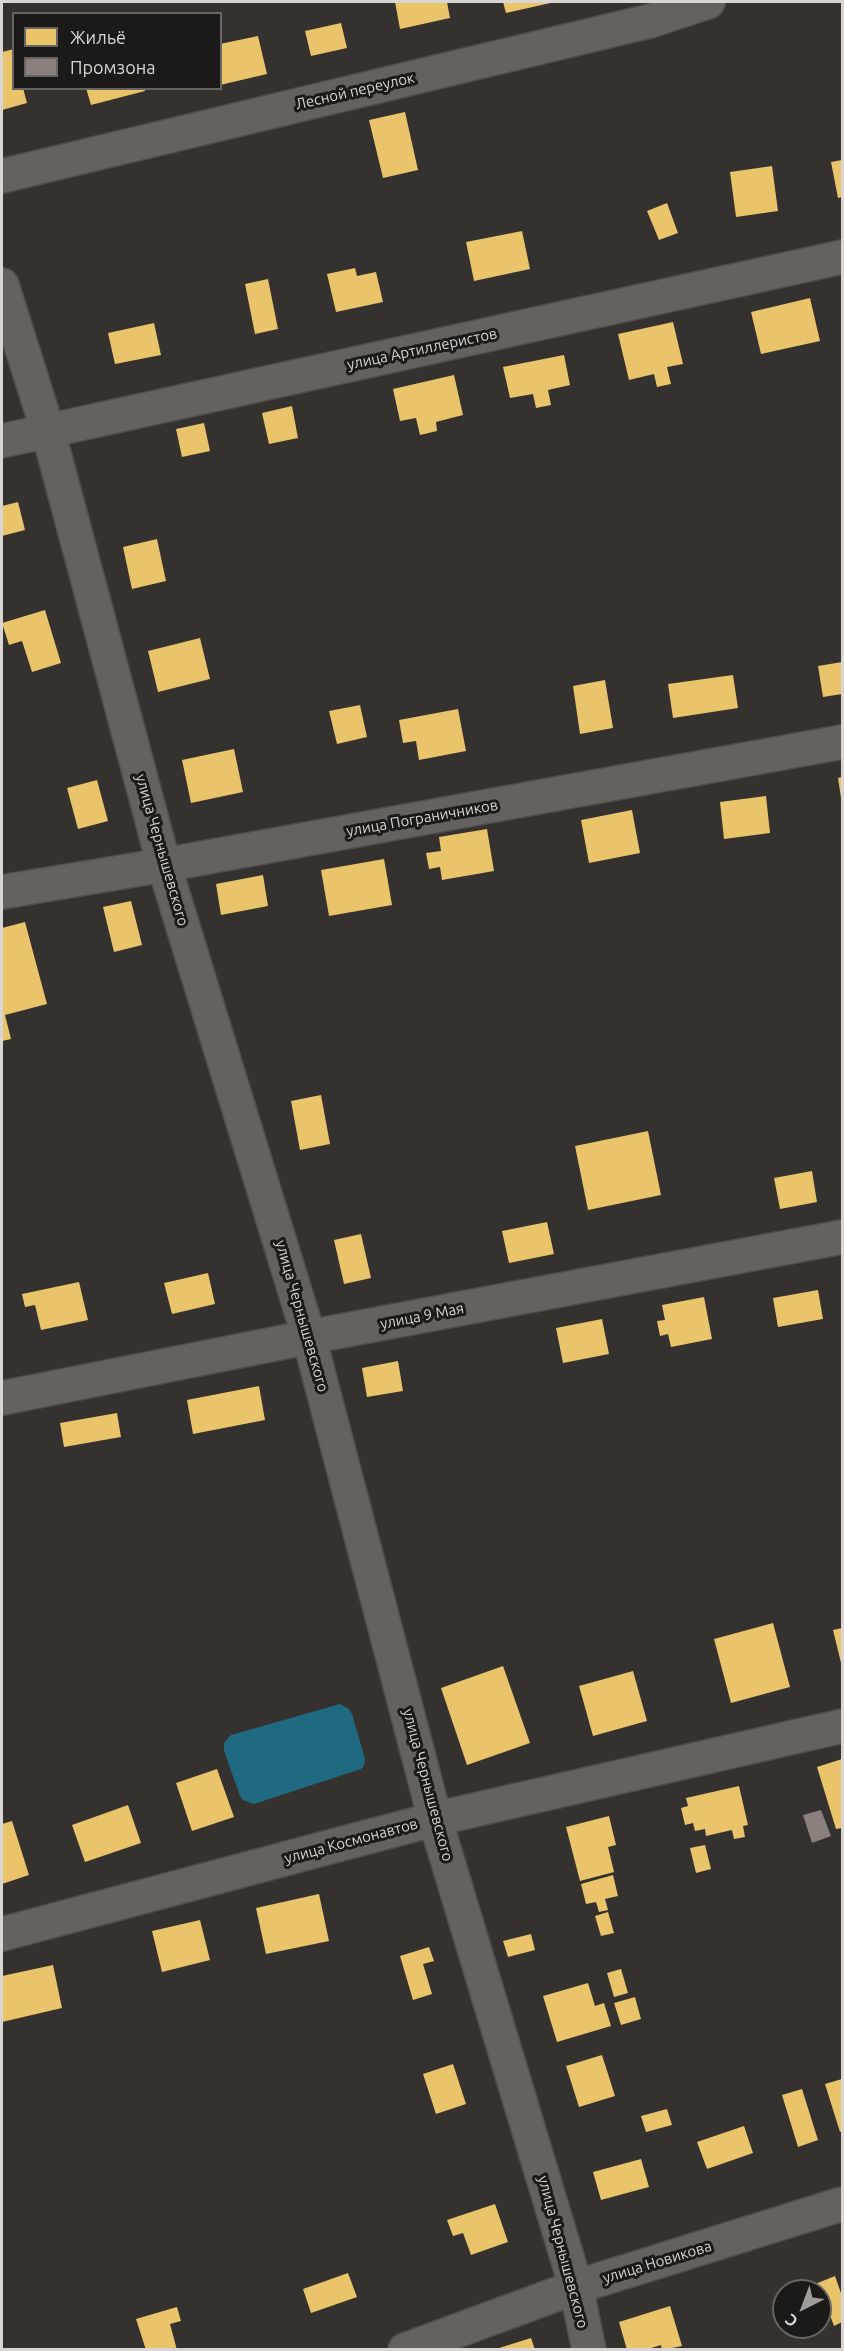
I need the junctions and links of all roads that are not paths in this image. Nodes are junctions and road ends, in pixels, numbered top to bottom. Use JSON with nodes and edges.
{"nodes":[{"id":1,"x":708,"y":2,"type":"edge"},
{"id":2,"x":2,"y":176,"type":"edge"},
{"id":3,"x":843,"y":257,"type":"edge"},
{"id":4,"x":2,"y":285,"type":"edge"},
{"id":5,"x":48,"y":431,"type":"junction"},
{"id":6,"x":2,"y":441,"type":"edge"},
{"id":7,"x":843,"y":742,"type":"edge"},
{"id":8,"x":164,"y":865,"type":"junction"},
{"id":9,"x":2,"y":892,"type":"edge"},
{"id":10,"x":843,"y":1237,"type":"edge"},
{"id":11,"x":309,"y":1337,"type":"junction"},
{"id":12,"x":2,"y":1398,"type":"edge"},
{"id":13,"x":843,"y":1726,"type":"edge"},
{"id":14,"x":435,"y":1819,"type":"junction"},
{"id":15,"x":2,"y":1934,"type":"edge"},
{"id":16,"x":843,"y":2204,"type":"edge"},
{"id":17,"x":576,"y":2287,"type":"junction"},
{"id":18,"x":405,"y":2349,"type":"edge"},
{"id":19,"x":589,"y":2349,"type":"edge"}],
"edges":[{"from":1,"to":2,"type":"street","name":"Лесной переулок"},
{"from":3,"to":5,"type":"street","name":"улица Артиллеристов"},
{"from":4,"to":5,"type":"street","name":"улица Чернышевского"},
{"from":5,"to":6,"type":"street","name":"улица Артиллеристов"},
{"from":5,"to":8,"type":"street","name":"улица Чернышевского"},
{"from":7,"to":8,"type":"street","name":"улица Пограничников"},
{"from":8,"to":9,"type":"street","name":"улица Пограничников"},
{"from":8,"to":11,"type":"street","name":"улица Чернышевского"},
{"from":10,"to":11,"type":"street","name":"улица 9 Мая"},
{"from":11,"to":12,"type":"street","name":"улица 9 Мая"},
{"from":11,"to":14,"type":"street","name":"улица Чернышевского"},
{"from":13,"to":14,"type":"street","name":"улица Космонавтов"},
{"from":14,"to":15,"type":"street","name":"улица Космонавтов"},
{"from":14,"to":17,"type":"street","name":"улица Чернышевского"},
{"from":16,"to":17,"type":"street","name":"улица Новикова"},
{"from":17,"to":18,"type":"street","name":"улица Новикова"},
{"from":17,"to":19,"type":"street","name":"улица Чернышевского"}]}
